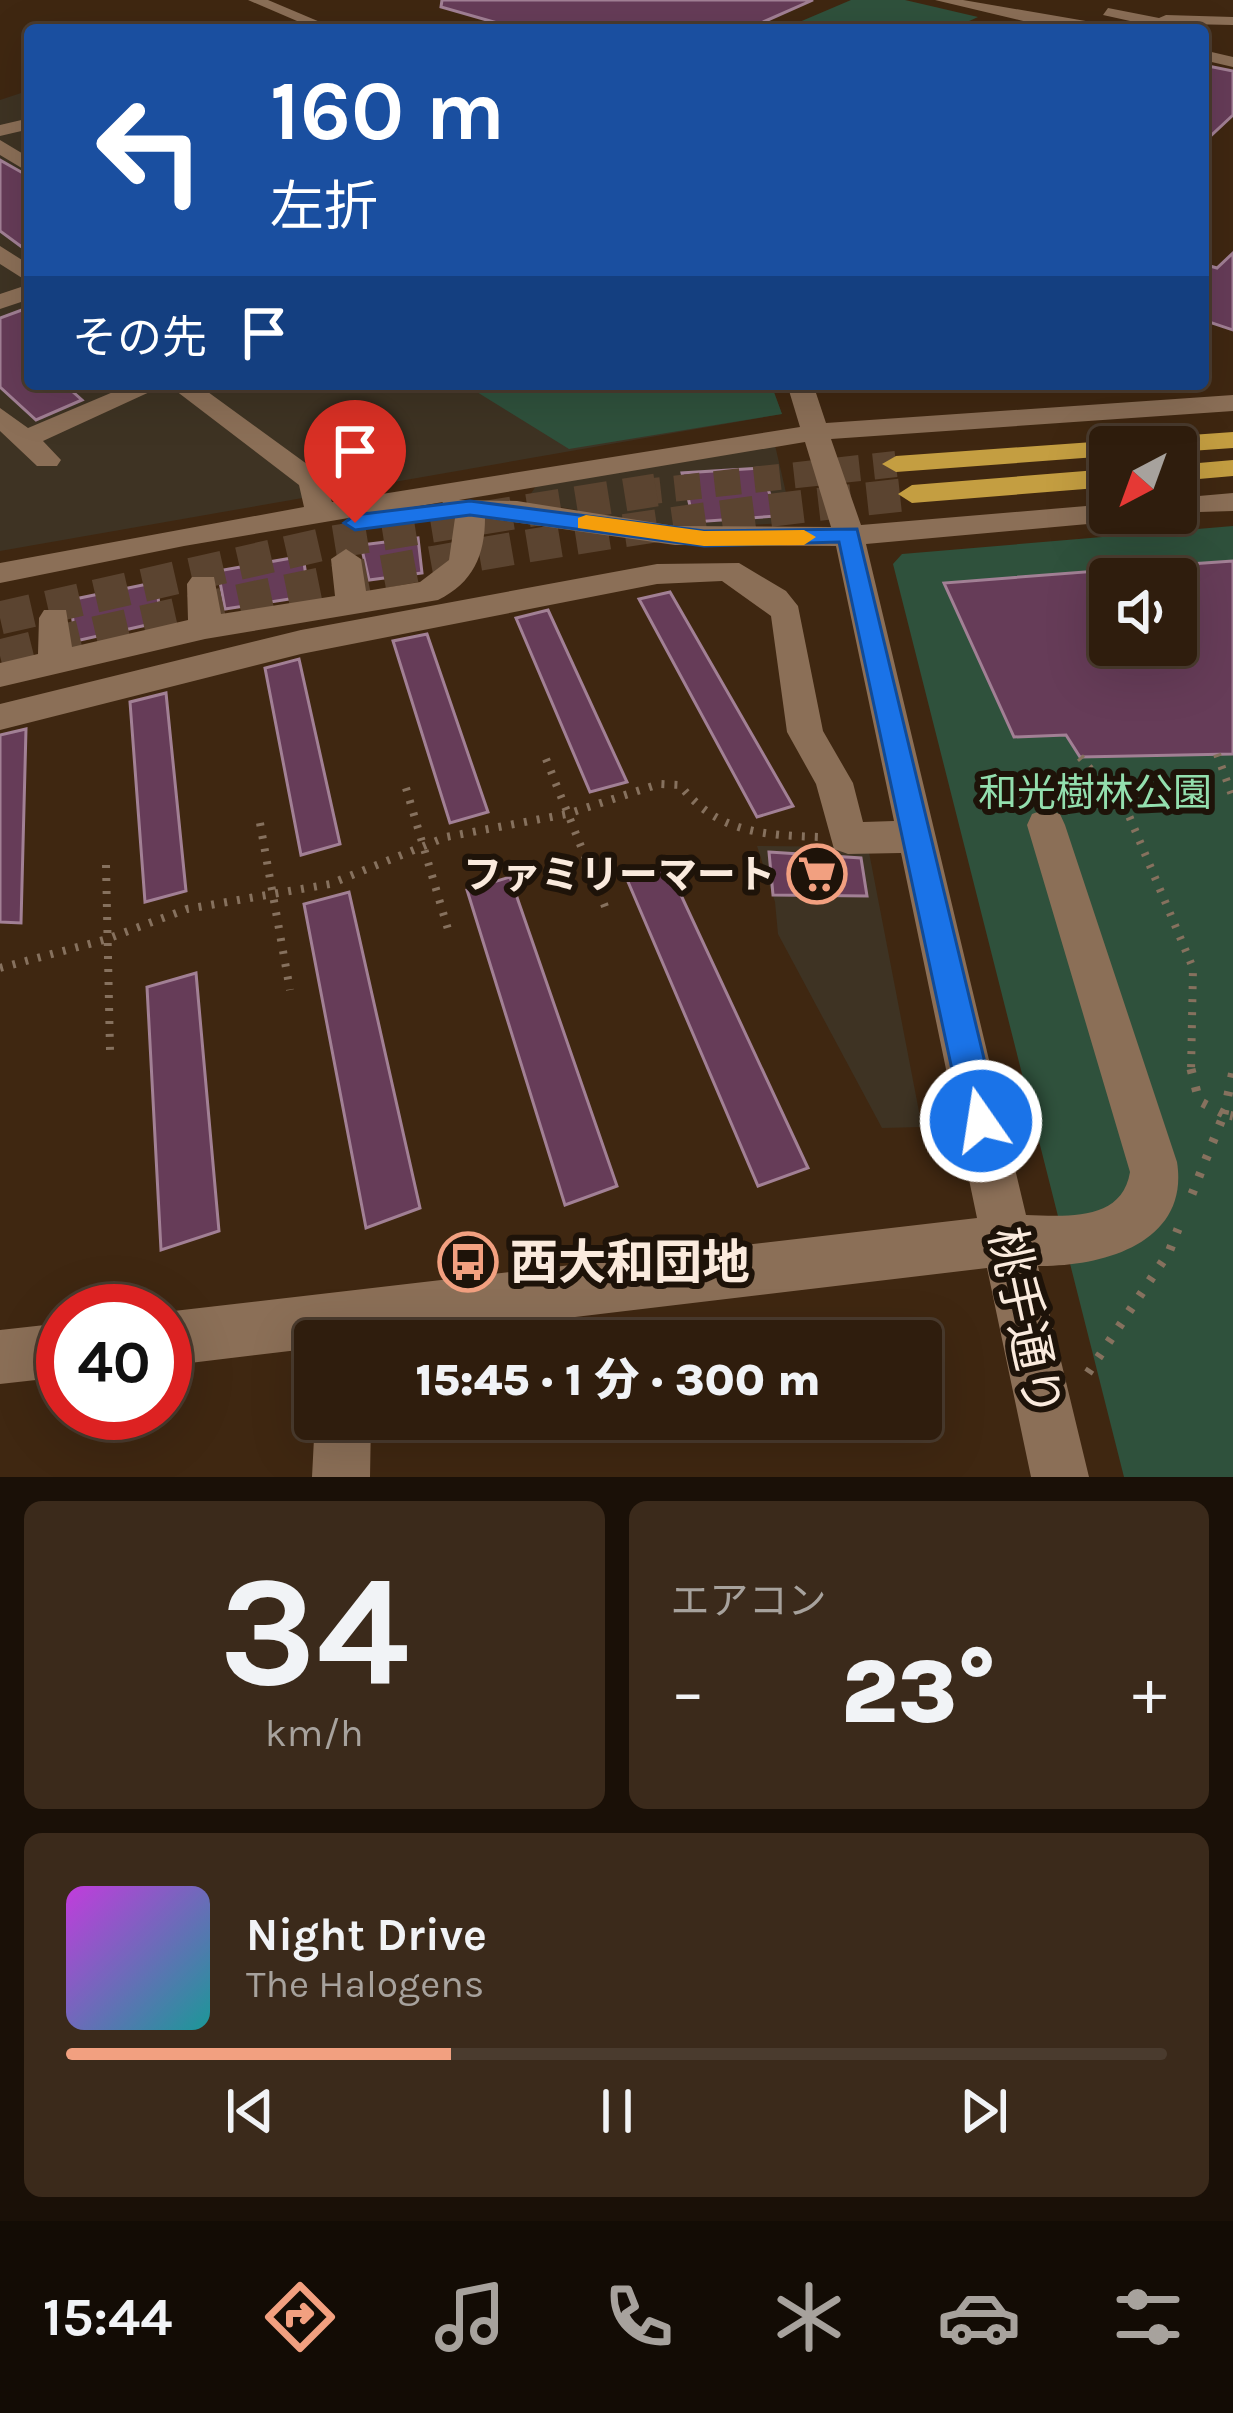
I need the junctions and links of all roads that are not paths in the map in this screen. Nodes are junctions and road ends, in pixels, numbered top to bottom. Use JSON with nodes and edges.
{"nodes":[{"id":1,"x":255,"y":0,"type":"edge"},
{"id":2,"x":942,"y":0,"type":"edge"},
{"id":3,"x":1153,"y":0,"type":"edge"},
{"id":4,"x":1076,"y":6,"type":"dead end"},
{"id":5,"x":1110,"y":7,"type":"edge"},
{"id":6,"x":1233,"y":21,"type":"edge"},
{"id":7,"x":316,"y":24,"type":"edge"},
{"id":8,"x":1057,"y":24,"type":"edge"},
{"id":9,"x":1157,"y":24,"type":"edge"},
{"id":10,"x":0,"y":146,"type":"edge"},
{"id":11,"x":24,"y":171,"type":"edge"},
{"id":12,"x":0,"y":253,"type":"edge"},
{"id":13,"x":24,"y":271,"type":"edge"},
{"id":14,"x":140,"y":390,"type":"edge"},
{"id":15,"x":188,"y":390,"type":"edge"},
{"id":16,"x":802,"y":390,"type":"edge"},
{"id":17,"x":1233,"y":404,"type":"edge"},
{"id":18,"x":0,"y":416,"type":"edge"},
{"id":19,"x":818,"y":432,"type":"junction"},
{"id":20,"x":25,"y":439,"type":"junction"},
{"id":21,"x":1233,"y":440,"type":"edge"},
{"id":22,"x":1197,"y":442,"type":"edge"},
{"id":23,"x":1089,"y":450,"type":"edge"},
{"id":24,"x":47,"y":460,"type":"dead end"},
{"id":25,"x":896,"y":464,"type":"tunnel mouth"},
{"id":26,"x":1233,"y":468,"type":"edge"},
{"id":27,"x":1197,"y":471,"type":"edge"},
{"id":28,"x":1089,"y":480,"type":"edge"},
{"id":29,"x":912,"y":494,"type":"tunnel mouth"},
{"id":30,"x":1233,"y":502,"type":"edge"},
{"id":31,"x":1197,"y":505,"type":"edge"},
{"id":32,"x":470,"y":508,"type":"junction"},
{"id":33,"x":320,"y":513,"type":"junction"},
{"id":34,"x":1089,"y":515,"type":"edge"},
{"id":35,"x":849,"y":535,"type":"junction"},
{"id":36,"x":346,"y":559,"type":"dead end"},
{"id":37,"x":0,"y":573,"type":"edge"},
{"id":38,"x":202,"y":584,"type":"dead end"},
{"id":39,"x":0,"y":588,"type":"edge"},
{"id":40,"x":352,"y":603,"type":"junction"},
{"id":41,"x":55,"y":618,"type":"dead end"},
{"id":42,"x":206,"y":628,"type":"junction"},
{"id":43,"x":55,"y":662,"type":"junction"},
{"id":44,"x":0,"y":675,"type":"edge"},
{"id":45,"x":0,"y":717,"type":"edge"},
{"id":46,"x":1046,"y":825,"type":"dead end"},
{"id":47,"x":916,"y":837,"type":"junction"},
{"id":48,"x":1008,"y":1240,"type":"junction"},
{"id":49,"x":421,"y":1320,"type":"edge"},
{"id":50,"x":294,"y":1333,"type":"edge"},
{"id":51,"x":192,"y":1338,"type":"edge"},
{"id":52,"x":36,"y":1353,"type":"edge"},
{"id":53,"x":0,"y":1357,"type":"edge"},
{"id":54,"x":343,"y":1440,"type":"edge"},
{"id":55,"x":341,"y":1477,"type":"edge"},
{"id":56,"x":1060,"y":1477,"type":"edge"}],
"edges":[{"from":1,"to":7,"type":"street"},
{"from":2,"to":8,"type":"street"},
{"from":3,"to":9,"type":"street"},
{"from":4,"to":5,"type":"street"},
{"from":5,"to":9,"type":"street"},
{"from":6,"to":9,"type":"street"},
{"from":10,"to":11,"type":"street"},
{"from":12,"to":13,"type":"street"},
{"from":14,"to":20,"type":"street"},
{"from":15,"to":33,"type":"street"},
{"from":16,"to":19,"type":"street","name":"桃手通り"},
{"from":17,"to":19,"type":"street"},
{"from":18,"to":20,"type":"street"},
{"from":19,"to":33,"type":"street"},
{"from":19,"to":35,"type":"street","name":"桃手通り"},
{"from":20,"to":24,"type":"street"},
{"from":21,"to":22,"type":"highway"},
{"from":23,"to":25,"type":"highway"},
{"from":26,"to":27,"type":"highway"},
{"from":28,"to":29,"type":"highway"},
{"from":30,"to":31,"type":"street"},
{"from":32,"to":35,"type":"street"},
{"from":32,"to":39,"type":"street"},
{"from":32,"to":40,"type":"street"},
{"from":33,"to":37,"type":"street"},
{"from":34,"to":35,"type":"street"},
{"from":35,"to":47,"type":"street","name":"桃手通り"},
{"from":36,"to":40,"type":"street"},
{"from":38,"to":42,"type":"street"},
{"from":40,"to":42,"type":"street"},
{"from":41,"to":43,"type":"street"},
{"from":42,"to":43,"type":"street"},
{"from":43,"to":44,"type":"street"},
{"from":45,"to":47,"type":"street"},
{"from":46,"to":48,"type":"street"},
{"from":47,"to":48,"type":"street","name":"桃手通り"},
{"from":48,"to":49,"type":"street"},
{"from":48,"to":56,"type":"street","name":"桃手通り"},
{"from":50,"to":51,"type":"street"},
{"from":52,"to":53,"type":"street"},
{"from":54,"to":55,"type":"street"}]}
